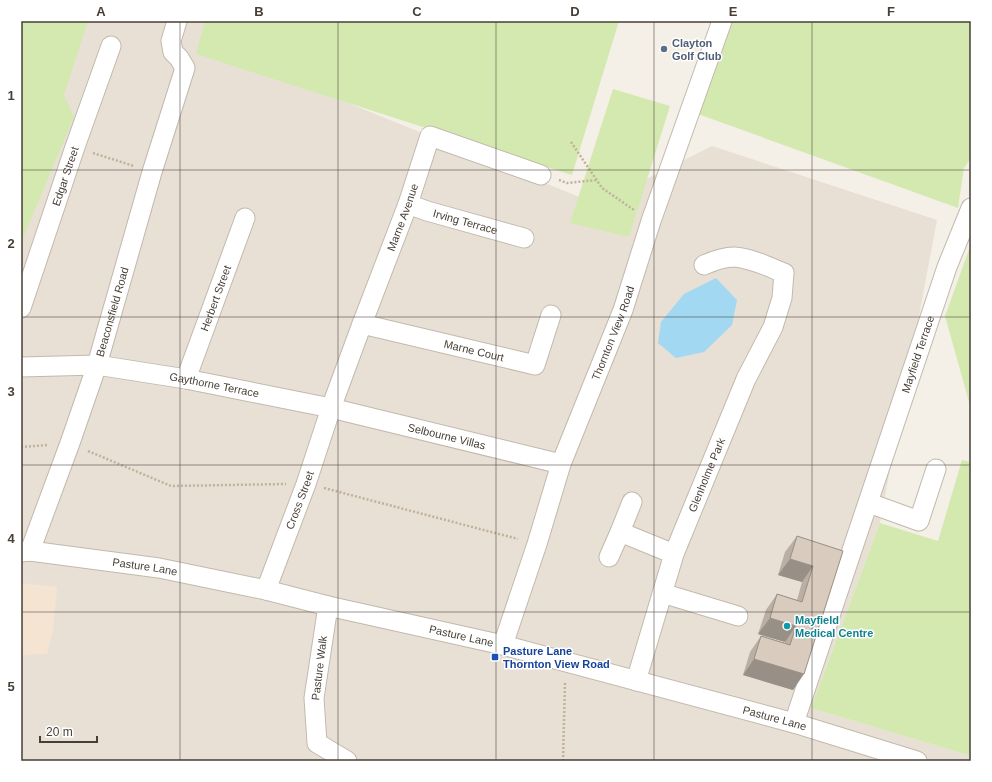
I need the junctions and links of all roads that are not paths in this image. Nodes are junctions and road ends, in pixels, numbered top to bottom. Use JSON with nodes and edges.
{"nodes":[{"id":1,"x":177,"y":21,"type":"edge"},
{"id":2,"x":722,"y":21,"type":"edge"},
{"id":3,"x":111,"y":46,"type":"dead end"},
{"id":4,"x":541,"y":175,"type":"road end"},
{"id":5,"x":408,"y":204,"type":"junction"},
{"id":6,"x":971,"y":208,"type":"edge"},
{"id":7,"x":245,"y":218,"type":"dead end"},
{"id":8,"x":524,"y":238,"type":"dead end"},
{"id":9,"x":704,"y":265,"type":"dead end"},
{"id":10,"x":21,"y":308,"type":"edge"},
{"id":11,"x":551,"y":316,"type":"dead end"},
{"id":12,"x":362,"y":324,"type":"junction"},
{"id":13,"x":96,"y":365,"type":"junction"},
{"id":14,"x":21,"y":367,"type":"edge"},
{"id":15,"x":186,"y":379,"type":"junction"},
{"id":16,"x":331,"y":408,"type":"junction"},
{"id":17,"x":561,"y":464,"type":"junction"},
{"id":18,"x":936,"y":468,"type":"dead end"},
{"id":19,"x":632,"y":502,"type":"dead end"},
{"id":20,"x":869,"y":503,"type":"junction"},
{"id":21,"x":620,"y":532,"type":"junction"},
{"id":22,"x":25,"y":552,"type":"edge"},
{"id":23,"x":674,"y":554,"type":"junction"},
{"id":24,"x":609,"y":557,"type":"dead end"},
{"id":25,"x":266,"y":590,"type":"junction"},
{"id":26,"x":662,"y":594,"type":"junction"},
{"id":27,"x":328,"y":606,"type":"junction"},
{"id":28,"x":738,"y":616,"type":"dead end"},
{"id":29,"x":503,"y":645,"type":"junction"},
{"id":30,"x":636,"y":681,"type":"junction"},
{"id":31,"x":794,"y":723,"type":"junction"},
{"id":32,"x":347,"y":761,"type":"edge"},
{"id":33,"x":917,"y":761,"type":"edge"}],
"edges":[{"from":1,"to":13,"type":"street","name":"Beaconsfield Road"},
{"from":2,"to":17,"type":"street","name":"Thornton View Road"},
{"from":3,"to":10,"type":"street","name":"Edgar Street"},
{"from":4,"to":5,"type":"street","name":"Marne Avenue"},
{"from":5,"to":8,"type":"street","name":"Irving Terrace"},
{"from":5,"to":12,"type":"street","name":"Marne Avenue"},
{"from":6,"to":20,"type":"street","name":"Mayfield Terrace"},
{"from":7,"to":15,"type":"street","name":"Herbert Street"},
{"from":9,"to":23,"type":"street","name":"Glenholme Park"},
{"from":11,"to":12,"type":"street","name":"Marne Court"},
{"from":12,"to":16,"type":"street","name":"Marne Avenue"},
{"from":13,"to":14,"type":"street","name":"Gaythorne Terrace"},
{"from":13,"to":15,"type":"street","name":"Gaythorne Terrace"},
{"from":13,"to":22,"type":"street","name":"Beaconsfield Road"},
{"from":15,"to":16,"type":"street","name":"Gaythorne Terrace"},
{"from":16,"to":17,"type":"street","name":"Selbourne Villas"},
{"from":16,"to":25,"type":"street","name":"Cross Street"},
{"from":17,"to":29,"type":"street","name":"Thornton View Road"},
{"from":18,"to":20,"type":"street"},
{"from":19,"to":21,"type":"street"},
{"from":20,"to":31,"type":"street","name":"Mayfield Terrace"},
{"from":21,"to":23,"type":"street"},
{"from":21,"to":24,"type":"street"},
{"from":22,"to":25,"type":"street","name":"Pasture Lane"},
{"from":23,"to":26,"type":"street","name":"Glenholme Park"},
{"from":25,"to":27,"type":"street","name":"Pasture Lane"},
{"from":26,"to":28,"type":"street"},
{"from":26,"to":30,"type":"street","name":"Glenholme Park"},
{"from":27,"to":29,"type":"street","name":"Pasture Lane"},
{"from":27,"to":32,"type":"street","name":"Pasture Walk"},
{"from":29,"to":30,"type":"street","name":"Pasture Lane"},
{"from":30,"to":31,"type":"street","name":"Pasture Lane"},
{"from":31,"to":33,"type":"street","name":"Pasture Lane"}]}
